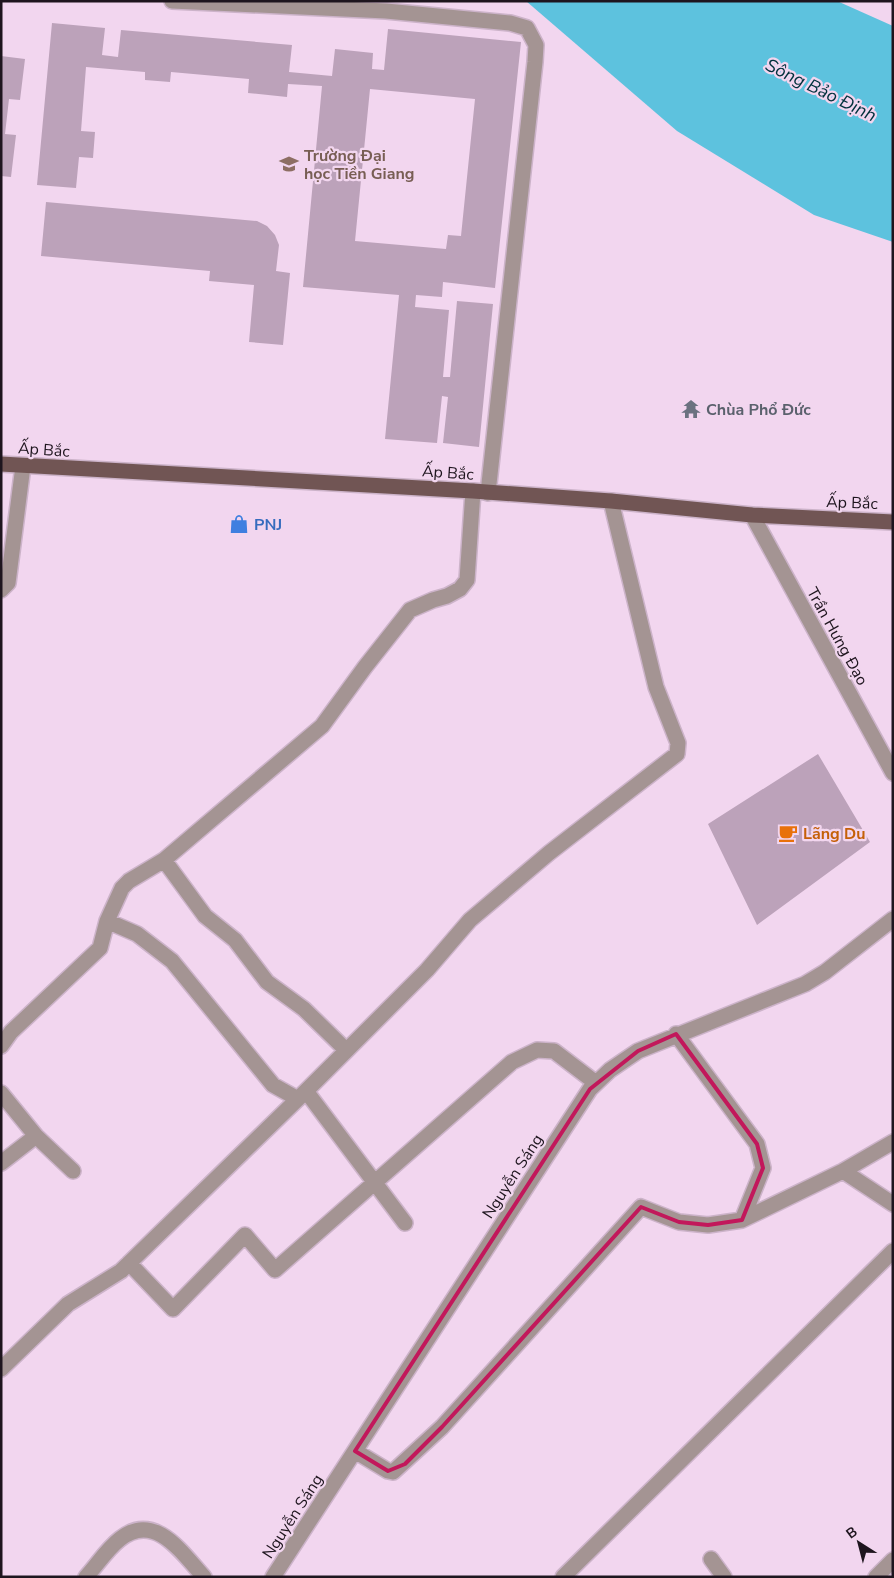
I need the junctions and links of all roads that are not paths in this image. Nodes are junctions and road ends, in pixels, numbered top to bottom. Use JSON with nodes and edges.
{"nodes":[{"id":1,"x":172,"y":1,"type":"edge"},
{"id":2,"x":386,"y":6,"type":"edge"},
{"id":3,"x":1,"y":464,"type":"edge"},
{"id":4,"x":22,"y":466,"type":"junction"},
{"id":5,"x":480,"y":492,"type":"junction"},
{"id":6,"x":611,"y":501,"type":"junction"},
{"id":7,"x":752,"y":515,"type":"junction"},
{"id":8,"x":893,"y":522,"type":"edge"},
{"id":9,"x":1,"y":590,"type":"edge"},
{"id":10,"x":893,"y":773,"type":"edge"},
{"id":11,"x":164,"y":860,"type":"junction"},
{"id":12,"x":893,"y":918,"type":"edge"},
{"id":13,"x":107,"y":921,"type":"junction"},
{"id":14,"x":676,"y":1034,"type":"junction"},
{"id":15,"x":1,"y":1046,"type":"edge"},
{"id":16,"x":346,"y":1050,"type":"junction"},
{"id":17,"x":596,"y":1083,"type":"junction"},
{"id":18,"x":1,"y":1093,"type":"edge"},
{"id":19,"x":302,"y":1095,"type":"junction"},
{"id":20,"x":36,"y":1136,"type":"junction"},
{"id":21,"x":893,"y":1142,"type":"edge"},
{"id":22,"x":1,"y":1163,"type":"edge"},
{"id":23,"x":73,"y":1171,"type":"dead end"},
{"id":24,"x":843,"y":1171,"type":"junction"},
{"id":25,"x":374,"y":1182,"type":"junction"},
{"id":26,"x":893,"y":1204,"type":"edge"},
{"id":27,"x":742,"y":1220,"type":"junction"},
{"id":28,"x":405,"y":1223,"type":"dead end"},
{"id":29,"x":893,"y":1252,"type":"edge"},
{"id":30,"x":129,"y":1263,"type":"junction"},
{"id":31,"x":1,"y":1368,"type":"edge"},
{"id":32,"x":355,"y":1450,"type":"junction"},
{"id":33,"x":710,"y":1559,"type":"dead end"},
{"id":34,"x":893,"y":1560,"type":"edge"},
{"id":35,"x":86,"y":1577,"type":"edge"},
{"id":36,"x":204,"y":1577,"type":"edge"},
{"id":37,"x":273,"y":1577,"type":"edge"},
{"id":38,"x":563,"y":1577,"type":"edge"},
{"id":39,"x":724,"y":1577,"type":"edge"},
{"id":40,"x":876,"y":1577,"type":"edge"}],
"edges":[{"from":1,"to":2,"type":"street"},
{"from":2,"to":5,"type":"street"},
{"from":3,"to":4,"type":"main road","name":"Ấp Bắc"},
{"from":4,"to":5,"type":"main road","name":"Ấp Bắc"},
{"from":4,"to":9,"type":"street"},
{"from":5,"to":6,"type":"main road","name":"Ấp Bắc"},
{"from":5,"to":11,"type":"street"},
{"from":6,"to":7,"type":"main road","name":"Ấp Bắc"},
{"from":6,"to":16,"type":"street"},
{"from":7,"to":8,"type":"main road","name":"Ấp Bắc"},
{"from":7,"to":10,"type":"street","name":"Trần Hưng Đạo"},
{"from":11,"to":13,"type":"street"},
{"from":11,"to":16,"type":"street"},
{"from":12,"to":14,"type":"street","name":"Nguyễn Sáng"},
{"from":13,"to":15,"type":"street"},
{"from":13,"to":19,"type":"street"},
{"from":14,"to":17,"type":"street","name":"Nguyễn Sáng"},
{"from":14,"to":27,"type":"street"},
{"from":16,"to":19,"type":"street"},
{"from":17,"to":25,"type":"street"},
{"from":17,"to":32,"type":"street","name":"Nguyễn Sáng"},
{"from":18,"to":20,"type":"street"},
{"from":19,"to":25,"type":"street"},
{"from":19,"to":30,"type":"street"},
{"from":20,"to":22,"type":"street"},
{"from":20,"to":23,"type":"street"},
{"from":21,"to":24,"type":"street"},
{"from":24,"to":26,"type":"street"},
{"from":24,"to":27,"type":"street"},
{"from":25,"to":28,"type":"street"},
{"from":25,"to":30,"type":"street"},
{"from":27,"to":32,"type":"street"},
{"from":29,"to":38,"type":"street"},
{"from":30,"to":31,"type":"street"},
{"from":32,"to":37,"type":"street","name":"Nguyễn Sáng"},
{"from":33,"to":39,"type":"street"},
{"from":34,"to":40,"type":"street"},
{"from":35,"to":36,"type":"street"}]}
